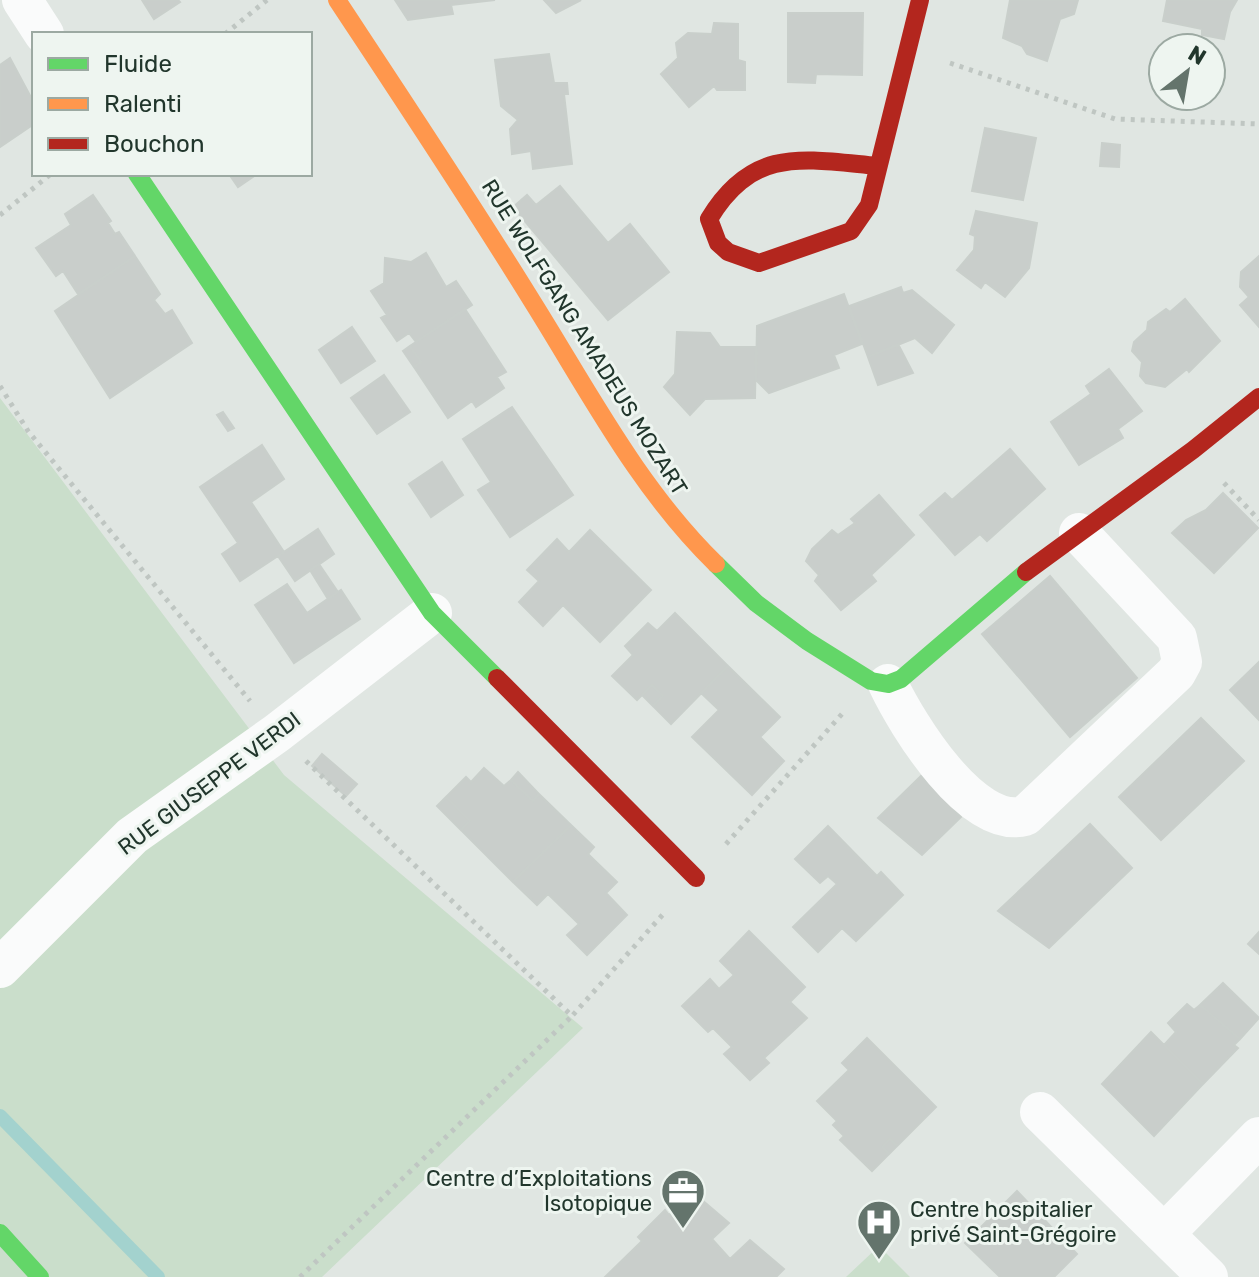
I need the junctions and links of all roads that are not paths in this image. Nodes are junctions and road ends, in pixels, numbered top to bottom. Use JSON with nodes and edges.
{"nodes":[{"id":1,"x":22,"y":0,"type":"edge"},
{"id":2,"x":337,"y":0,"type":"edge"},
{"id":3,"x":920,"y":0,"type":"edge"},
{"id":4,"x":43,"y":32,"type":"edge"},
{"id":5,"x":877,"y":166,"type":"junction"},
{"id":6,"x":138,"y":176,"type":"edge"},
{"id":7,"x":1259,"y":397,"type":"edge"},
{"id":8,"x":1079,"y":533,"type":"junction"},
{"id":9,"x":432,"y":613,"type":"junction"},
{"id":10,"x":880,"y":682,"type":"junction"},
{"id":11,"x":696,"y":878,"type":"road end"},
{"id":12,"x":0,"y":968,"type":"edge"},
{"id":13,"x":1040,"y":1112,"type":"dead end"},
{"id":14,"x":1259,"y":1137,"type":"edge"},
{"id":15,"x":0,"y":1233,"type":"edge"},
{"id":16,"x":1164,"y":1234,"type":"junction"},
{"id":17,"x":40,"y":1277,"type":"edge"},
{"id":18,"x":1208,"y":1277,"type":"edge"}],
"edges":[{"from":1,"to":4,"type":"street"},
{"from":2,"to":10,"type":"street","name":"RUE WOLFGANG AMADEUS MOZART"},
{"from":3,"to":5,"type":"street"},
{"from":5,"to":5,"type":"street"},
{"from":6,"to":9,"type":"street"},
{"from":7,"to":8,"type":"street"},
{"from":8,"to":10,"type":"street"},
{"from":8,"to":10,"type":"street"},
{"from":9,"to":11,"type":"street"},
{"from":9,"to":12,"type":"street","name":"RUE GIUSEPPE VERDI"},
{"from":13,"to":16,"type":"street"},
{"from":14,"to":16,"type":"street"},
{"from":15,"to":17,"type":"street"},
{"from":16,"to":18,"type":"street"}]}
